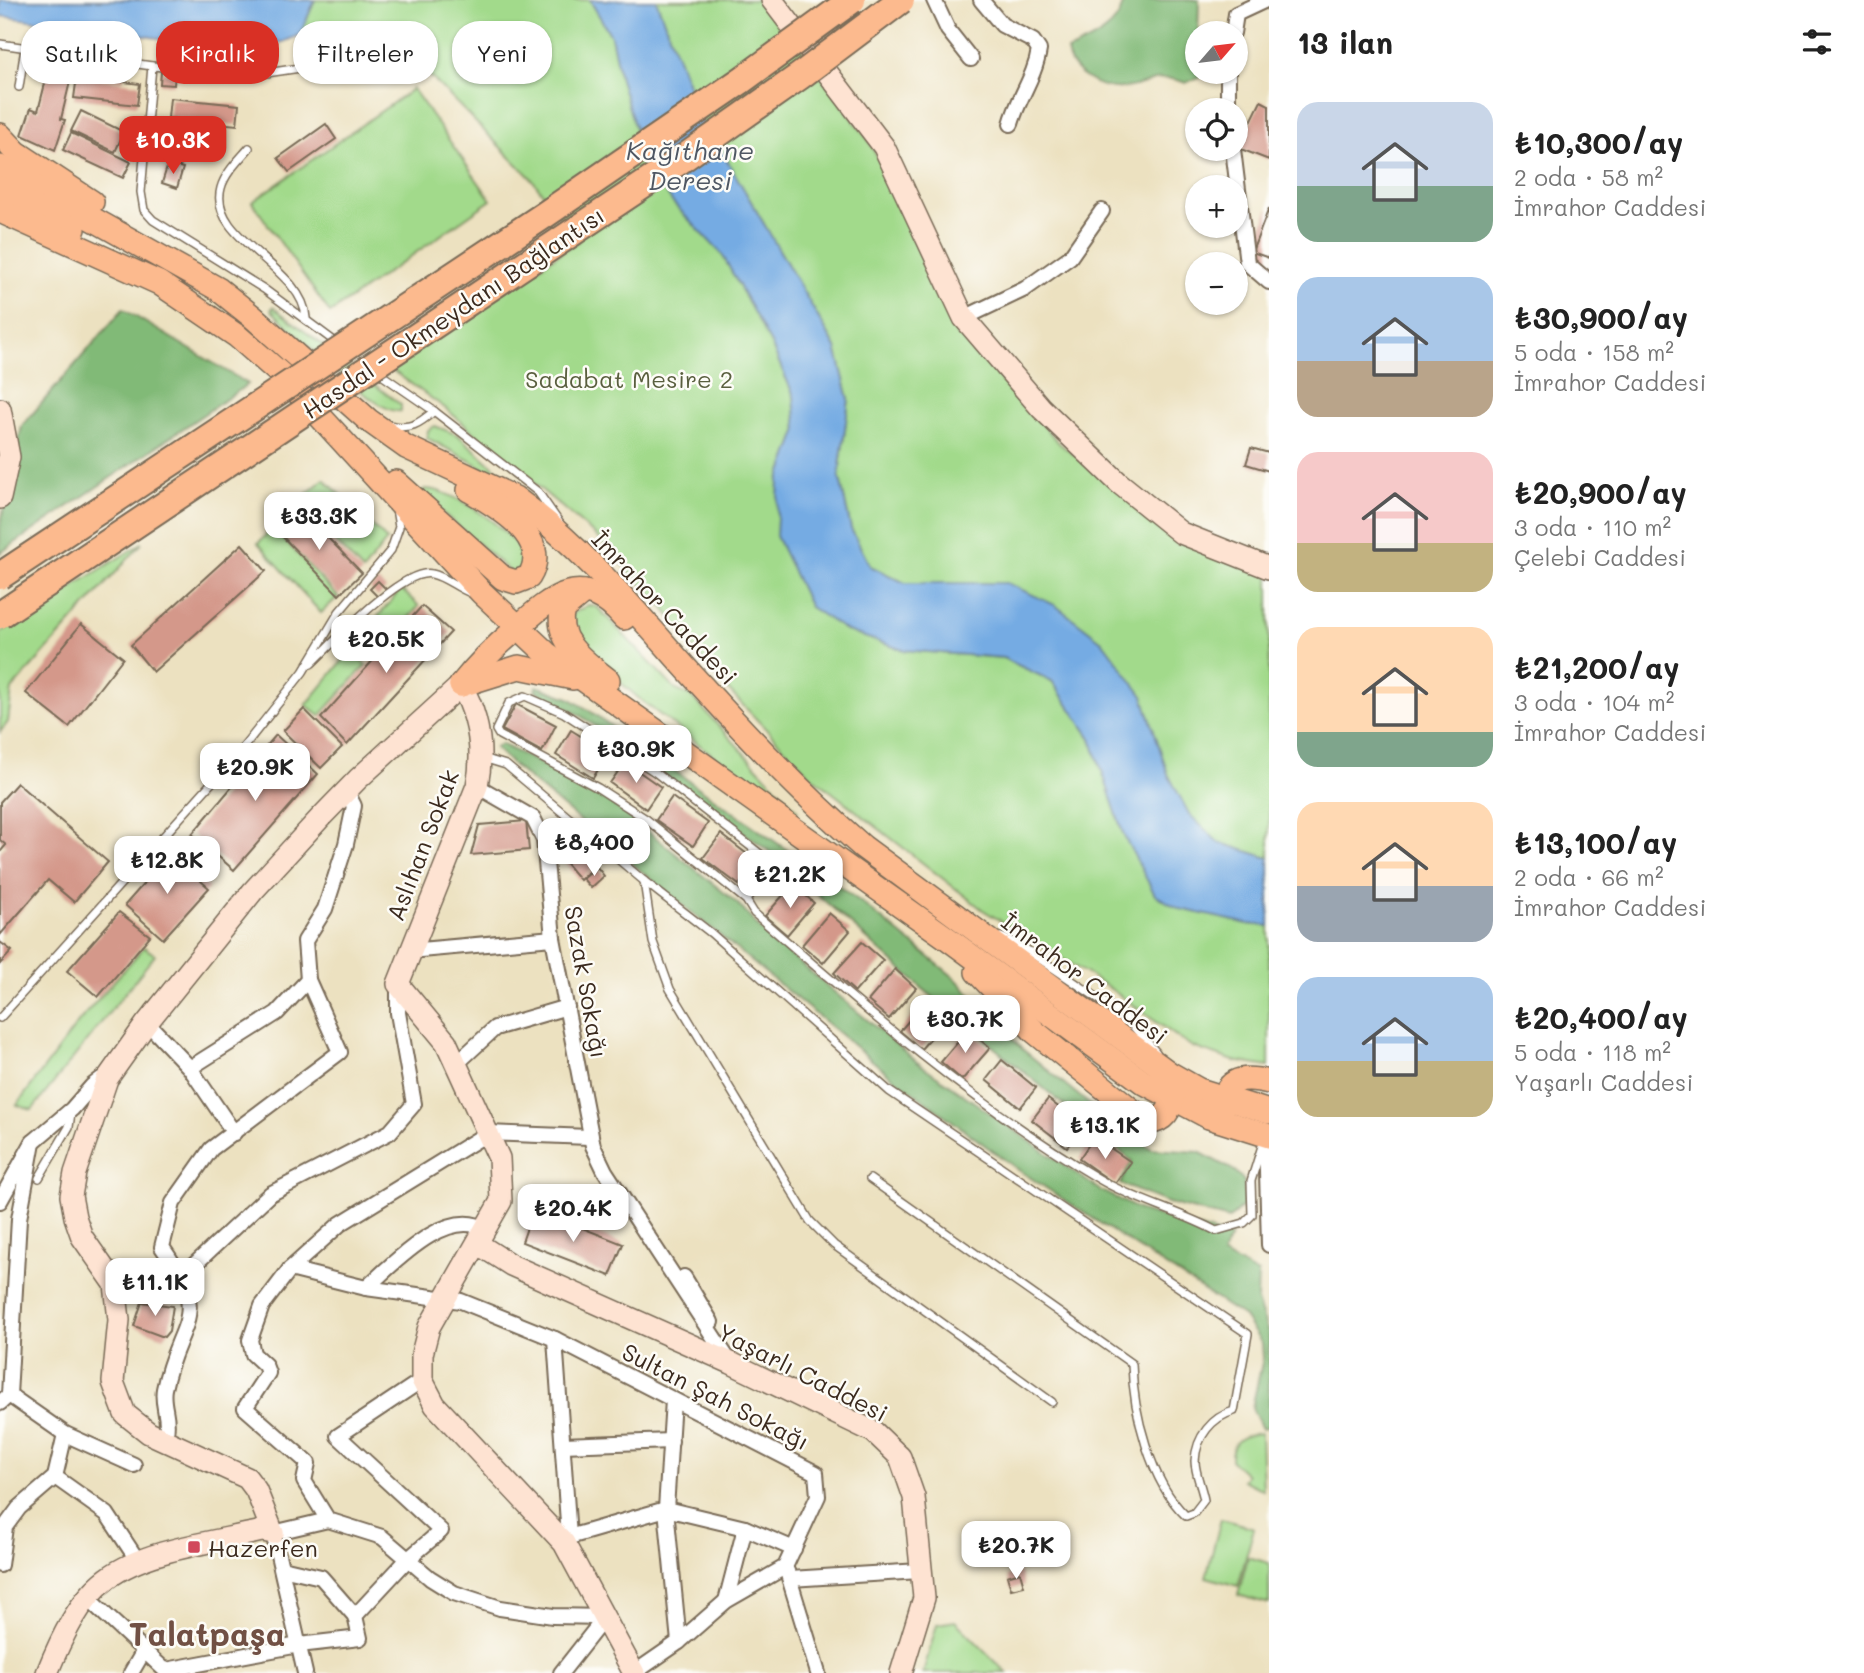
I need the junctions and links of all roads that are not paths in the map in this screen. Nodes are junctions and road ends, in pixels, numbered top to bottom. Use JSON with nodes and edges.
{"nodes":[{"id":1,"x":772,"y":0,"type":"edge"},
{"id":2,"x":852,"y":0,"type":"edge"},
{"id":3,"x":901,"y":0,"type":"edge"},
{"id":4,"x":934,"y":0,"type":"edge"},
{"id":5,"x":981,"y":0,"type":"edge"},
{"id":6,"x":1266,"y":0,"type":"edge"},
{"id":7,"x":1235,"y":21,"type":"edge"},
{"id":8,"x":0,"y":44,"type":"edge"},
{"id":9,"x":21,"y":47,"type":"edge"},
{"id":10,"x":971,"y":59,"type":"dead end"},
{"id":11,"x":142,"y":65,"type":"edge"},
{"id":12,"x":152,"y":66,"type":"junction"},
{"id":13,"x":293,"y":69,"type":"edge"},
{"id":14,"x":21,"y":74,"type":"edge"},
{"id":15,"x":19,"y":87,"type":"dead end"},
{"id":16,"x":1011,"y":124,"type":"dead end"},
{"id":17,"x":0,"y":135,"type":"edge"},
{"id":18,"x":248,"y":148,"type":"dead end"},
{"id":19,"x":1234,"y":161,"type":"edge"},
{"id":20,"x":0,"y":167,"type":"edge"},
{"id":21,"x":0,"y":188,"type":"edge"},
{"id":22,"x":0,"y":211,"type":"edge"},
{"id":23,"x":1102,"y":211,"type":"dead end"},
{"id":24,"x":161,"y":256,"type":"junction"},
{"id":25,"x":1269,"y":282,"type":"edge"},
{"id":26,"x":159,"y":284,"type":"junction"},
{"id":27,"x":306,"y":318,"type":"junction"},
{"id":28,"x":964,"y":318,"type":"junction"},
{"id":29,"x":351,"y":354,"type":"dead end"},
{"id":30,"x":361,"y":361,"type":"dead end"},
{"id":31,"x":0,"y":409,"type":"edge"},
{"id":32,"x":433,"y":411,"type":"junction"},
{"id":33,"x":368,"y":420,"type":"junction"},
{"id":34,"x":406,"y":447,"type":"junction"},
{"id":35,"x":356,"y":456,"type":"junction"},
{"id":36,"x":0,"y":498,"type":"edge"},
{"id":37,"x":395,"y":498,"type":"junction"},
{"id":38,"x":565,"y":539,"type":"junction"},
{"id":39,"x":1269,"y":568,"type":"edge"},
{"id":40,"x":0,"y":576,"type":"edge"},
{"id":41,"x":481,"y":592,"type":"junction"},
{"id":42,"x":584,"y":592,"type":"junction"},
{"id":43,"x":0,"y":614,"type":"edge"},
{"id":44,"x":518,"y":627,"type":"junction"},
{"id":45,"x":674,"y":655,"type":"junction"},
{"id":46,"x":303,"y":672,"type":"junction"},
{"id":47,"x":585,"y":681,"type":"junction"},
{"id":48,"x":461,"y":685,"type":"junction"},
{"id":49,"x":665,"y":737,"type":"junction"},
{"id":50,"x":482,"y":758,"type":"junction"},
{"id":51,"x":477,"y":786,"type":"junction"},
{"id":52,"x":347,"y":795,"type":"junction"},
{"id":53,"x":644,"y":881,"type":"junction"},
{"id":54,"x":746,"y":900,"type":"junction"},
{"id":55,"x":553,"y":938,"type":"junction"},
{"id":56,"x":947,"y":938,"type":"junction"},
{"id":57,"x":409,"y":951,"type":"junction"},
{"id":58,"x":308,"y":980,"type":"junction"},
{"id":59,"x":398,"y":984,"type":"junction"},
{"id":60,"x":566,"y":1007,"type":"junction"},
{"id":61,"x":0,"y":1018,"type":"edge"},
{"id":62,"x":149,"y":1027,"type":"junction"},
{"id":63,"x":456,"y":1064,"type":"junction"},
{"id":64,"x":190,"y":1068,"type":"junction"},
{"id":65,"x":1169,"y":1073,"type":"junction"},
{"id":66,"x":111,"y":1081,"type":"junction"},
{"id":67,"x":1269,"y":1082,"type":"edge"},
{"id":68,"x":1224,"y":1099,"type":"junction"},
{"id":69,"x":1173,"y":1100,"type":"junction"},
{"id":70,"x":72,"y":1109,"type":"junction"},
{"id":71,"x":1269,"y":1112,"type":"edge"},
{"id":72,"x":1224,"y":1122,"type":"junction"},
{"id":73,"x":234,"y":1132,"type":"junction"},
{"id":74,"x":488,"y":1133,"type":"junction"},
{"id":75,"x":1268,"y":1135,"type":"edge"},
{"id":76,"x":589,"y":1137,"type":"junction"},
{"id":77,"x":33,"y":1142,"type":"junction"},
{"id":78,"x":39,"y":1178,"type":"dead end"},
{"id":79,"x":870,"y":1179,"type":"dead end"},
{"id":80,"x":0,"y":1201,"type":"edge"},
{"id":81,"x":482,"y":1237,"type":"junction"},
{"id":82,"x":1269,"y":1245,"type":"edge"},
{"id":83,"x":290,"y":1269,"type":"junction"},
{"id":84,"x":182,"y":1276,"type":"junction"},
{"id":85,"x":366,"y":1288,"type":"junction"},
{"id":86,"x":447,"y":1297,"type":"junction"},
{"id":87,"x":555,"y":1339,"type":"junction"},
{"id":88,"x":731,"y":1363,"type":"junction"},
{"id":89,"x":422,"y":1380,"type":"junction"},
{"id":90,"x":4,"y":1399,"type":"edge"},
{"id":91,"x":673,"y":1400,"type":"junction"},
{"id":92,"x":1052,"y":1402,"type":"dead end"},
{"id":93,"x":166,"y":1432,"type":"junction"},
{"id":94,"x":65,"y":1434,"type":"junction"},
{"id":95,"x":671,"y":1441,"type":"junction"},
{"id":96,"x":563,"y":1445,"type":"junction"},
{"id":97,"x":134,"y":1465,"type":"dead end"},
{"id":98,"x":55,"y":1477,"type":"junction"},
{"id":99,"x":666,"y":1509,"type":"junction"},
{"id":100,"x":328,"y":1520,"type":"junction"},
{"id":101,"x":745,"y":1528,"type":"junction"},
{"id":102,"x":273,"y":1533,"type":"junction"},
{"id":103,"x":567,"y":1540,"type":"junction"},
{"id":104,"x":794,"y":1549,"type":"junction"},
{"id":105,"x":407,"y":1560,"type":"junction"},
{"id":106,"x":138,"y":1561,"type":"junction"},
{"id":107,"x":0,"y":1565,"type":"edge"},
{"id":108,"x":282,"y":1568,"type":"junction"},
{"id":109,"x":920,"y":1571,"type":"junction"},
{"id":110,"x":788,"y":1573,"type":"junction"},
{"id":111,"x":726,"y":1601,"type":"junction"},
{"id":112,"x":92,"y":1602,"type":"junction"},
{"id":113,"x":355,"y":1616,"type":"junction"},
{"id":114,"x":605,"y":1617,"type":"junction"},
{"id":115,"x":679,"y":1642,"type":"junction"},
{"id":116,"x":299,"y":1645,"type":"junction"},
{"id":117,"x":145,"y":1649,"type":"junction"},
{"id":118,"x":566,"y":1670,"type":"edge"},
{"id":119,"x":167,"y":1671,"type":"edge"},
{"id":120,"x":47,"y":1673,"type":"edge"},
{"id":121,"x":59,"y":1673,"type":"edge"},
{"id":122,"x":131,"y":1673,"type":"edge"},
{"id":123,"x":305,"y":1673,"type":"edge"},
{"id":124,"x":634,"y":1673,"type":"edge"},
{"id":125,"x":818,"y":1673,"type":"edge"},
{"id":126,"x":901,"y":1673,"type":"edge"}],
"edges":[{"from":1,"to":28,"type":"street"},
{"from":2,"to":40,"type":"highway","name":"Hasdal - Okmeydanı Bağlantısı","bridge":true},
{"from":3,"to":43,"type":"highway","name":"Hasdal - Okmeydanı Bağlantısı","bridge":true},
{"from":4,"to":10,"type":"street"},
{"from":5,"to":16,"type":"street"},
{"from":6,"to":7,"type":"street"},
{"from":8,"to":9,"type":"lane"},
{"from":11,"to":12,"type":"lane"},
{"from":12,"to":13,"type":"lane"},
{"from":12,"to":27,"type":"lane"},
{"from":14,"to":15,"type":"lane"},
{"from":17,"to":24,"type":"main road"},
{"from":18,"to":27,"type":"lane"},
{"from":19,"to":25,"type":"street"},
{"from":20,"to":24,"type":"main road","name":"İmrahor Caddesi"},
{"from":21,"to":26,"type":"main road"},
{"from":22,"to":26,"type":"main road","name":"İmrahor Caddesi"},
{"from":23,"to":28,"type":"street"},
{"from":24,"to":33,"type":"main road","name":"İmrahor Caddesi"},
{"from":26,"to":35,"type":"main road","name":"İmrahor Caddesi"},
{"from":27,"to":29,"type":"lane"},
{"from":28,"to":39,"type":"street"},
{"from":30,"to":32,"type":"lane"},
{"from":31,"to":36,"type":"street"},
{"from":32,"to":33,"type":"lane"},
{"from":32,"to":38,"type":"lane"},
{"from":33,"to":34,"type":"main road","name":"İmrahor Caddesi"},
{"from":34,"to":35,"type":"main road"},
{"from":34,"to":38,"type":"main road","name":"İmrahor Caddesi"},
{"from":35,"to":37,"type":"main road","name":"İmrahor Caddesi"},
{"from":37,"to":41,"type":"main road","name":"İmrahor Caddesi"},
{"from":37,"to":46,"type":"lane"},
{"from":38,"to":45,"type":"main road","name":"İmrahor Caddesi"},
{"from":41,"to":44,"type":"main road","name":"İmrahor Caddesi"},
{"from":41,"to":46,"type":"lane"},
{"from":42,"to":44,"type":"main road"},
{"from":42,"to":45,"type":"main road"},
{"from":42,"to":49,"type":"main road"},
{"from":44,"to":47,"type":"main road","name":"İmrahor Caddesi"},
{"from":44,"to":48,"type":"main road"},
{"from":45,"to":65,"type":"main road","name":"İmrahor Caddesi"},
{"from":46,"to":61,"type":"lane"},
{"from":47,"to":48,"type":"main road"},
{"from":47,"to":49,"type":"main road","name":"İmrahor Caddesi"},
{"from":48,"to":50,"type":"street","name":"Aslıhan Sokak"},
{"from":48,"to":52,"type":"street"},
{"from":49,"to":56,"type":"main road","name":"İmrahor Caddesi"},
{"from":50,"to":51,"type":"street","name":"Aslıhan Sokak"},
{"from":50,"to":53,"type":"lane"},
{"from":51,"to":55,"type":"street","name":"Sazak Sokağı"},
{"from":51,"to":57,"type":"street","name":"Aslıhan Sokak"},
{"from":52,"to":58,"type":"street"},
{"from":52,"to":62,"type":"street"},
{"from":53,"to":79,"type":"lane"},
{"from":53,"to":92,"type":"lane"},
{"from":54,"to":54,"type":"lane"},
{"from":54,"to":75,"type":"lane"},
{"from":55,"to":57,"type":"street"},
{"from":55,"to":60,"type":"street","name":"Sazak Sokağı"},
{"from":56,"to":69,"type":"main road","name":"İmrahor Caddesi"},
{"from":56,"to":69,"type":"main road"},
{"from":57,"to":59,"type":"street","name":"Aslıhan Sokak"},
{"from":58,"to":64,"type":"street"},
{"from":58,"to":73,"type":"street"},
{"from":59,"to":63,"type":"street"},
{"from":59,"to":84,"type":"street"},
{"from":60,"to":63,"type":"street"},
{"from":60,"to":76,"type":"street","name":"Sazak Sokağı"},
{"from":62,"to":64,"type":"street"},
{"from":62,"to":66,"type":"street"},
{"from":63,"to":74,"type":"street"},
{"from":64,"to":73,"type":"street"},
{"from":65,"to":68,"type":"main road","name":"İmrahor Caddesi"},
{"from":65,"to":69,"type":"main road"},
{"from":66,"to":70,"type":"street"},
{"from":66,"to":93,"type":"street"},
{"from":66,"to":102,"type":"street"},
{"from":67,"to":68,"type":"main road"},
{"from":68,"to":71,"type":"main road","name":"İmrahor Caddesi"},
{"from":68,"to":72,"type":"main road"},
{"from":69,"to":72,"type":"main road","name":"İmrahor Caddesi"},
{"from":70,"to":77,"type":"street"},
{"from":70,"to":78,"type":"lane"},
{"from":72,"to":75,"type":"main road","name":"İmrahor Caddesi"},
{"from":73,"to":84,"type":"street"},
{"from":74,"to":76,"type":"street"},
{"from":74,"to":81,"type":"street"},
{"from":74,"to":83,"type":"street"},
{"from":75,"to":82,"type":"street"},
{"from":76,"to":88,"type":"street","name":"Sazak Sokağı"},
{"from":77,"to":80,"type":"street"},
{"from":77,"to":90,"type":"street"},
{"from":81,"to":85,"type":"street"},
{"from":81,"to":86,"type":"street"},
{"from":81,"to":88,"type":"street","name":"Yaşarlı Caddesi"},
{"from":83,"to":85,"type":"street","name":"Sultan Şah Sokağı"},
{"from":83,"to":100,"type":"street"},
{"from":84,"to":93,"type":"street"},
{"from":85,"to":86,"type":"street","name":"Sultan Şah Sokağı"},
{"from":86,"to":87,"type":"street","name":"Sultan Şah Sokağı"},
{"from":86,"to":89,"type":"street"},
{"from":87,"to":91,"type":"street","name":"Sultan Şah Sokağı"},
{"from":87,"to":96,"type":"street"},
{"from":88,"to":109,"type":"street","name":"Yaşarlı Caddesi"},
{"from":89,"to":103,"type":"street"},
{"from":89,"to":105,"type":"street"},
{"from":90,"to":94,"type":"street"},
{"from":91,"to":95,"type":"street"},
{"from":91,"to":104,"type":"street","name":"Sultan Şah Sokağı"},
{"from":93,"to":102,"type":"street"},
{"from":94,"to":97,"type":"street"},
{"from":94,"to":98,"type":"street"},
{"from":95,"to":96,"type":"street"},
{"from":95,"to":99,"type":"street"},
{"from":96,"to":103,"type":"street"},
{"from":98,"to":106,"type":"street"},
{"from":98,"to":107,"type":"street"},
{"from":99,"to":101,"type":"street"},
{"from":99,"to":103,"type":"street"},
{"from":99,"to":115,"type":"street"},
{"from":100,"to":102,"type":"street"},
{"from":100,"to":105,"type":"street"},
{"from":101,"to":104,"type":"street"},
{"from":101,"to":111,"type":"street"},
{"from":102,"to":106,"type":"street"},
{"from":102,"to":108,"type":"street"},
{"from":102,"to":112,"type":"street"},
{"from":103,"to":114,"type":"street"},
{"from":104,"to":110,"type":"street","name":"Sultan Şah Sokağı"},
{"from":105,"to":113,"type":"street"},
{"from":105,"to":114,"type":"street"},
{"from":106,"to":112,"type":"street"},
{"from":108,"to":113,"type":"street"},
{"from":108,"to":116,"type":"street"},
{"from":109,"to":110,"type":"street"},
{"from":109,"to":126,"type":"street","name":"Yaşarlı Caddesi"},
{"from":110,"to":111,"type":"street"},
{"from":110,"to":125,"type":"street"},
{"from":111,"to":115,"type":"street"},
{"from":112,"to":117,"type":"street"},
{"from":112,"to":120,"type":"street"},
{"from":112,"to":121,"type":"street"},
{"from":113,"to":116,"type":"street"},
{"from":114,"to":118,"type":"street"},
{"from":114,"to":124,"type":"street"},
{"from":115,"to":124,"type":"street"},
{"from":116,"to":119,"type":"street"},
{"from":116,"to":123,"type":"street"},
{"from":117,"to":119,"type":"street"},
{"from":117,"to":122,"type":"street"}]}
